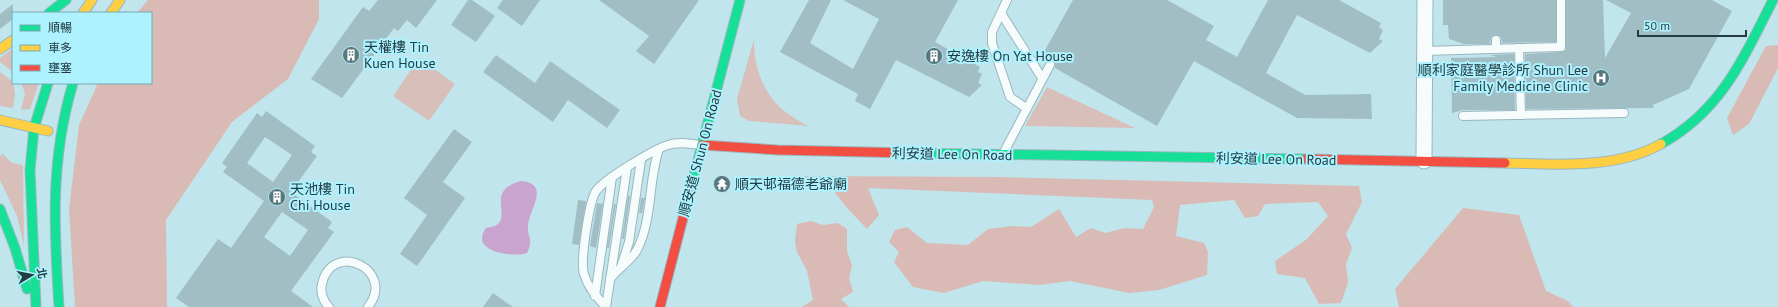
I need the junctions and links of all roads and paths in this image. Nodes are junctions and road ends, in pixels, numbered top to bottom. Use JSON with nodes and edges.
{"nodes":[{"id":1,"x":66,"y":0,"type":"edge"},
{"id":2,"x":92,"y":0,"type":"edge"},
{"id":3,"x":120,"y":0,"type":"edge"},
{"id":4,"x":740,"y":0,"type":"edge"},
{"id":5,"x":1007,"y":0,"type":"edge"},
{"id":6,"x":1425,"y":0,"type":"edge"},
{"id":7,"x":1561,"y":0,"type":"edge"},
{"id":8,"x":1773,"y":0,"type":"edge"},
{"id":9,"x":1762,"y":6,"type":"dead end"},
{"id":10,"x":50,"y":12,"type":"edge"},
{"id":11,"x":83,"y":12,"type":"edge"},
{"id":12,"x":112,"y":12,"type":"edge"},
{"id":13,"x":1001,"y":13,"type":"junction"},
{"id":14,"x":1764,"y":17,"type":"junction"},
{"id":15,"x":12,"y":41,"type":"edge"},
{"id":16,"x":1519,"y":48,"type":"junction"},
{"id":17,"x":0,"y":49,"type":"edge"},
{"id":18,"x":1424,"y":51,"type":"junction"},
{"id":19,"x":1050,"y":64,"type":"dead end"},
{"id":20,"x":1042,"y":78,"type":"junction"},
{"id":21,"x":48,"y":84,"type":"edge"},
{"id":22,"x":73,"y":84,"type":"edge"},
{"id":23,"x":1026,"y":108,"type":"junction"},
{"id":24,"x":1624,"y":113,"type":"dead end"},
{"id":25,"x":1521,"y":115,"type":"junction"},
{"id":26,"x":1463,"y":116,"type":"dead end"},
{"id":27,"x":0,"y":120,"type":"edge"},
{"id":28,"x":34,"y":128,"type":"junction"},
{"id":29,"x":59,"y":133,"type":"junction"},
{"id":30,"x":702,"y":145,"type":"junction"},
{"id":31,"x":659,"y":148,"type":"junction"},
{"id":32,"x":1003,"y":154,"type":"junction"},
{"id":33,"x":641,"y":160,"type":"junction"},
{"id":34,"x":1424,"y":161,"type":"junction"},
{"id":35,"x":627,"y":168,"type":"junction"},
{"id":36,"x":612,"y":177,"type":"junction"},
{"id":37,"x":0,"y":209,"type":"edge"},
{"id":38,"x":620,"y":267,"type":"junction"},
{"id":39,"x":610,"y":279,"type":"junction"},
{"id":40,"x":595,"y":296,"type":"junction"},
{"id":41,"x":370,"y":304,"type":"edge"},
{"id":42,"x":32,"y":307,"type":"edge"},
{"id":43,"x":36,"y":307,"type":"edge"},
{"id":44,"x":59,"y":307,"type":"edge"},
{"id":45,"x":329,"y":307,"type":"edge"},
{"id":46,"x":380,"y":307,"type":"edge"},
{"id":47,"x":606,"y":307,"type":"edge"},
{"id":48,"x":660,"y":307,"type":"edge"}],
"edges":[{"from":1,"to":10,"type":"street"},
{"from":2,"to":11,"type":"street"},
{"from":3,"to":12,"type":"street"},
{"from":4,"to":30,"type":"street","name":"順安道 Shun On Road"},
{"from":5,"to":13,"type":"lane"},
{"from":6,"to":18,"type":"street"},
{"from":7,"to":16,"type":"lane"},
{"from":8,"to":14,"type":"street","name":"利安道 Lee On Road"},
{"from":9,"to":14,"type":"lane"},
{"from":13,"to":20,"type":"lane"},
{"from":13,"to":23,"type":"lane"},
{"from":14,"to":34,"type":"street","name":"利安道 Lee On Road"},
{"from":15,"to":17,"type":"street"},
{"from":16,"to":18,"type":"lane"},
{"from":16,"to":25,"type":"lane"},
{"from":18,"to":34,"type":"street"},
{"from":19,"to":20,"type":"lane"},
{"from":20,"to":23,"type":"lane"},
{"from":21,"to":28,"type":"street"},
{"from":22,"to":29,"type":"street"},
{"from":23,"to":32,"type":"lane"},
{"from":24,"to":25,"type":"lane"},
{"from":25,"to":26,"type":"lane"},
{"from":27,"to":28,"type":"street"},
{"from":28,"to":29,"type":"street"},
{"from":28,"to":43,"type":"street"},
{"from":29,"to":44,"type":"street"},
{"from":30,"to":31,"type":"lane"},
{"from":30,"to":32,"type":"street","name":"利安道 Lee On Road"},
{"from":30,"to":48,"type":"street","name":"順安道 Shun On Road"},
{"from":31,"to":33,"type":"lane"},
{"from":31,"to":38,"type":"lane"},
{"from":32,"to":34,"type":"street","name":"利安道 Lee On Road"},
{"from":33,"to":35,"type":"lane"},
{"from":33,"to":38,"type":"lane"},
{"from":35,"to":36,"type":"lane"},
{"from":35,"to":39,"type":"lane"},
{"from":36,"to":40,"type":"lane"},
{"from":36,"to":40,"type":"lane"},
{"from":37,"to":42,"type":"street"},
{"from":38,"to":39,"type":"lane"},
{"from":39,"to":47,"type":"lane"},
{"from":40,"to":47,"type":"lane"},
{"from":41,"to":45,"type":"lane"},
{"from":41,"to":46,"type":"lane"}]}
